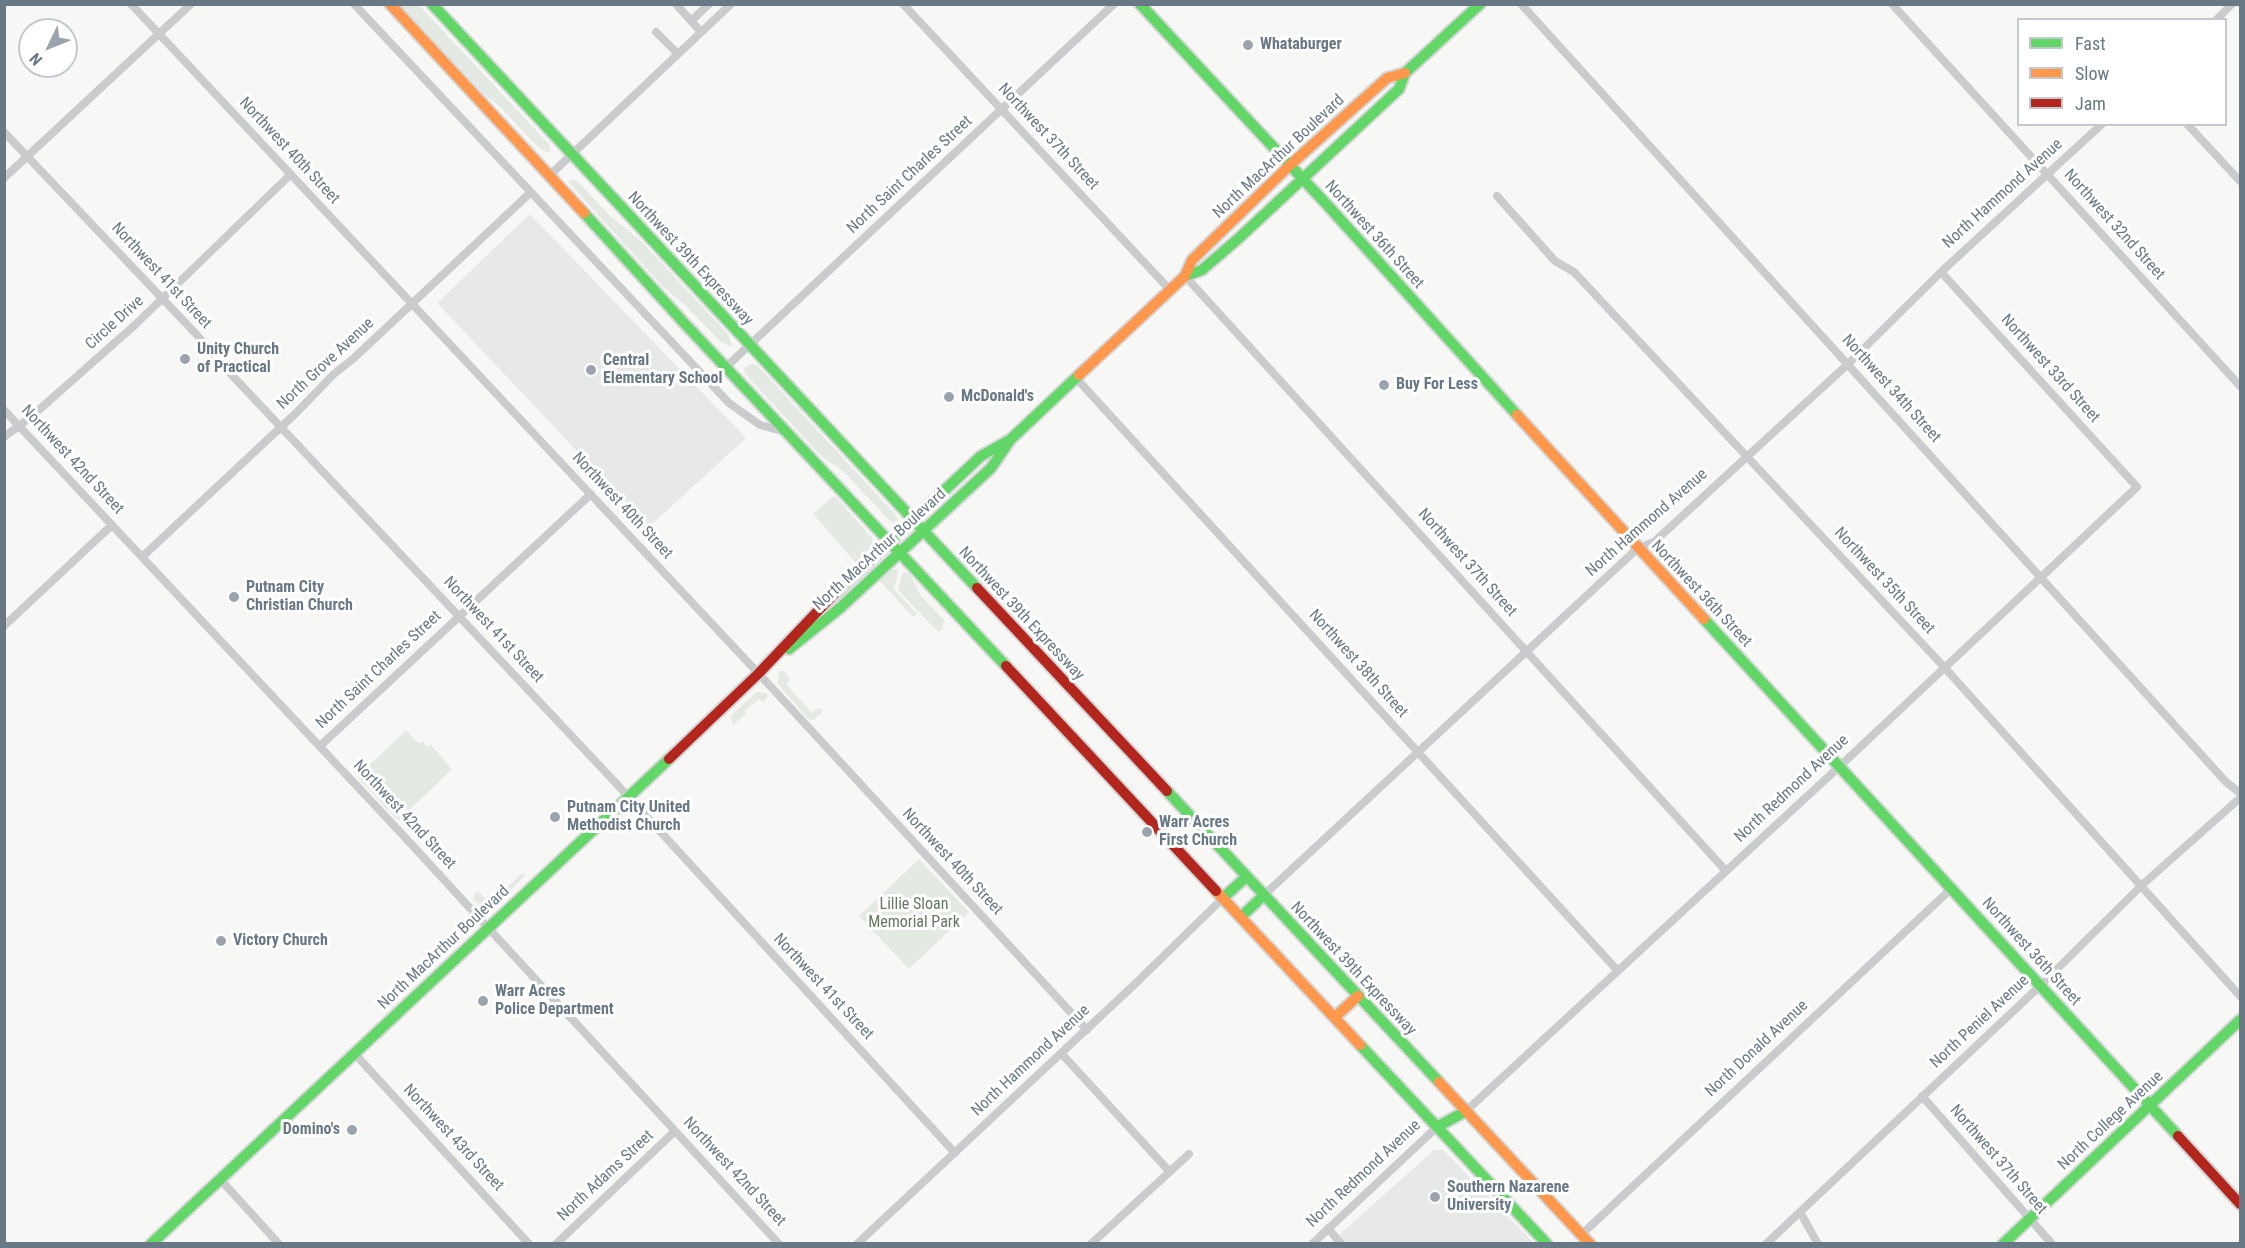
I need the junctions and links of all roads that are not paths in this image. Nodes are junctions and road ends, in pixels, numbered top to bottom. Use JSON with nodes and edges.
{"nodes":[{"id":1,"x":131,"y":4,"type":"edge"},
{"id":2,"x":191,"y":4,"type":"edge"},
{"id":3,"x":354,"y":4,"type":"edge"},
{"id":4,"x":390,"y":4,"type":"edge"},
{"id":5,"x":432,"y":4,"type":"edge"},
{"id":6,"x":676,"y":4,"type":"edge"},
{"id":7,"x":709,"y":4,"type":"edge"},
{"id":8,"x":731,"y":4,"type":"edge"},
{"id":9,"x":903,"y":4,"type":"edge"},
{"id":10,"x":1114,"y":4,"type":"edge"},
{"id":11,"x":1140,"y":4,"type":"edge"},
{"id":12,"x":1480,"y":4,"type":"edge"},
{"id":13,"x":1521,"y":4,"type":"edge"},
{"id":14,"x":1892,"y":4,"type":"edge"},
{"id":15,"x":2232,"y":4,"type":"edge"},
{"id":16,"x":2218,"y":18,"type":"edge"},
{"id":17,"x":691,"y":21,"type":"junction"},
{"id":18,"x":656,"y":32,"type":"dead end"},
{"id":19,"x":701,"y":32,"type":"junction"},
{"id":20,"x":159,"y":34,"type":"junction"},
{"id":21,"x":678,"y":54,"type":"junction"},
{"id":22,"x":1405,"y":73,"type":"junction"},
{"id":23,"x":1002,"y":110,"type":"junction"},
{"id":24,"x":2100,"y":126,"type":"edge"},
{"id":25,"x":2189,"y":126,"type":"edge"},
{"id":26,"x":4,"y":132,"type":"edge"},
{"id":27,"x":572,"y":154,"type":"junction"},
{"id":28,"x":27,"y":157,"type":"junction"},
{"id":29,"x":1290,"y":165,"type":"junction"},
{"id":30,"x":291,"y":174,"type":"junction"},
{"id":31,"x":2047,"y":174,"type":"junction"},
{"id":32,"x":550,"y":175,"type":"junction"},
{"id":33,"x":4,"y":178,"type":"edge"},
{"id":34,"x":1303,"y":179,"type":"junction"},
{"id":35,"x":2241,"y":181,"type":"edge"},
{"id":36,"x":530,"y":194,"type":"junction"},
{"id":37,"x":1497,"y":196,"type":"dead end"},
{"id":38,"x":1941,"y":272,"type":"junction"},
{"id":39,"x":1185,"y":276,"type":"junction"},
{"id":40,"x":1170,"y":290,"type":"junction"},
{"id":41,"x":162,"y":299,"type":"junction"},
{"id":42,"x":413,"y":304,"type":"junction"},
{"id":43,"x":750,"y":347,"type":"junction"},
{"id":44,"x":1848,"y":364,"type":"junction"},
{"id":45,"x":726,"y":367,"type":"junction"},
{"id":46,"x":1076,"y":378,"type":"junction"},
{"id":47,"x":2241,"y":386,"type":"edge"},
{"id":48,"x":4,"y":410,"type":"edge"},
{"id":49,"x":19,"y":426,"type":"junction"},
{"id":50,"x":281,"y":427,"type":"junction"},
{"id":51,"x":788,"y":433,"type":"junction"},
{"id":52,"x":4,"y":437,"type":"edge"},
{"id":53,"x":1011,"y":439,"type":"junction"},
{"id":54,"x":1746,"y":456,"type":"junction"},
{"id":55,"x":2137,"y":487,"type":"joint"},
{"id":56,"x":591,"y":494,"type":"junction"},
{"id":57,"x":912,"y":519,"type":"junction"},
{"id":58,"x":112,"y":525,"type":"junction"},
{"id":59,"x":924,"y":531,"type":"junction"},
{"id":60,"x":890,"y":541,"type":"junction"},
{"id":61,"x":1638,"y":548,"type":"junction"},
{"id":62,"x":901,"y":553,"type":"junction"},
{"id":63,"x":142,"y":557,"type":"junction"},
{"id":64,"x":2040,"y":576,"type":"junction"},
{"id":65,"x":459,"y":616,"type":"junction"},
{"id":66,"x":4,"y":626,"type":"edge"},
{"id":67,"x":1527,"y":651,"type":"junction"},
{"id":68,"x":1945,"y":668,"type":"junction"},
{"id":69,"x":758,"y":674,"type":"junction"},
{"id":70,"x":320,"y":746,"type":"junction"},
{"id":71,"x":1418,"y":752,"type":"junction"},
{"id":72,"x":1840,"y":766,"type":"junction"},
{"id":73,"x":2241,"y":793,"type":"edge"},
{"id":74,"x":628,"y":797,"type":"junction"},
{"id":75,"x":2241,"y":798,"type":"edge"},
{"id":76,"x":1726,"y":872,"type":"junction"},
{"id":77,"x":1246,"y":877,"type":"junction"},
{"id":78,"x":2142,"y":885,"type":"junction"},
{"id":79,"x":1953,"y":888,"type":"junction"},
{"id":80,"x":1264,"y":895,"type":"junction"},
{"id":81,"x":1223,"y":898,"type":"junction"},
{"id":82,"x":1240,"y":916,"type":"junction"},
{"id":83,"x":488,"y":927,"type":"junction"},
{"id":84,"x":1618,"y":971,"type":"junction"},
{"id":85,"x":2041,"y":985,"type":"junction"},
{"id":86,"x":1358,"y":996,"type":"junction"},
{"id":87,"x":2241,"y":996,"type":"edge"},
{"id":88,"x":1335,"y":1017,"type":"junction"},
{"id":89,"x":2241,"y":1020,"type":"edge"},
{"id":90,"x":1087,"y":1030,"type":"junction"},
{"id":91,"x":354,"y":1053,"type":"junction"},
{"id":92,"x":1061,"y":1053,"type":"junction"},
{"id":93,"x":1922,"y":1096,"type":"junction"},
{"id":94,"x":2149,"y":1105,"type":"junction"},
{"id":95,"x":1466,"y":1111,"type":"junction"},
{"id":96,"x":1437,"y":1126,"type":"junction"},
{"id":97,"x":675,"y":1131,"type":"junction"},
{"id":98,"x":955,"y":1153,"type":"junction"},
{"id":99,"x":1189,"y":1154,"type":"dead end"},
{"id":100,"x":1169,"y":1171,"type":"junction"},
{"id":101,"x":220,"y":1179,"type":"junction"},
{"id":102,"x":2241,"y":1204,"type":"edge"},
{"id":103,"x":1800,"y":1212,"type":"junction"},
{"id":104,"x":2029,"y":1219,"type":"junction"},
{"id":105,"x":1328,"y":1228,"type":"junction"},
{"id":106,"x":1582,"y":1234,"type":"junction"},
{"id":107,"x":1541,"y":1242,"type":"edge"},
{"id":108,"x":151,"y":1244,"type":"edge"},
{"id":109,"x":279,"y":1244,"type":"edge"},
{"id":110,"x":529,"y":1244,"type":"edge"},
{"id":111,"x":556,"y":1244,"type":"edge"},
{"id":112,"x":779,"y":1244,"type":"edge"},
{"id":113,"x":857,"y":1244,"type":"edge"},
{"id":114,"x":1091,"y":1244,"type":"edge"},
{"id":115,"x":1312,"y":1244,"type":"edge"},
{"id":116,"x":1341,"y":1244,"type":"edge"},
{"id":117,"x":1590,"y":1244,"type":"edge"},
{"id":118,"x":1766,"y":1244,"type":"edge"},
{"id":119,"x":1818,"y":1244,"type":"edge"},
{"id":120,"x":2003,"y":1244,"type":"edge"},
{"id":121,"x":2052,"y":1244,"type":"edge"}],
"edges":[{"from":1,"to":20,"type":"street","name":"Northwest 40th Street"},
{"from":2,"to":20,"type":"street"},
{"from":3,"to":36,"type":"street"},
{"from":4,"to":32,"type":"main road"},
{"from":5,"to":27,"type":"main road","name":"Northwest 39th Expressway"},
{"from":6,"to":17,"type":"street"},
{"from":7,"to":17,"type":"street"},
{"from":8,"to":19,"type":"street"},
{"from":9,"to":23,"type":"street","name":"Northwest 37th Street"},
{"from":10,"to":23,"type":"street","name":"North Saint Charles Street"},
{"from":11,"to":29,"type":"main road","name":"Northwest 36th Street"},
{"from":12,"to":22,"type":"main road","name":"North MacArthur Boulevard"},
{"from":13,"to":44,"type":"street","name":"Northwest 34th Street"},
{"from":14,"to":31,"type":"street","name":"Northwest 32nd Street"},
{"from":15,"to":16,"type":"street"},
{"from":17,"to":19,"type":"street"},
{"from":18,"to":21,"type":"street"},
{"from":19,"to":21,"type":"street"},
{"from":20,"to":28,"type":"street"},
{"from":20,"to":30,"type":"street","name":"Northwest 40th Street"},
{"from":21,"to":27,"type":"street"},
{"from":22,"to":29,"type":"main road","name":"North MacArthur Boulevard"},
{"from":22,"to":34,"type":"main road","name":"North MacArthur Boulevard"},
{"from":23,"to":40,"type":"street","name":"Northwest 37th Street"},
{"from":23,"to":43,"type":"street","name":"North Saint Charles Street"},
{"from":24,"to":31,"type":"street","name":"North Hammond Avenue"},
{"from":25,"to":35,"type":"street"},
{"from":26,"to":28,"type":"street","name":"Northwest 41st Street"},
{"from":27,"to":32,"type":"street"},
{"from":27,"to":43,"type":"main road","name":"Northwest 39th Expressway"},
{"from":28,"to":33,"type":"street"},
{"from":28,"to":41,"type":"street","name":"Northwest 41st Street"},
{"from":29,"to":34,"type":"main road","name":"Northwest 36th Street"},
{"from":29,"to":39,"type":"main road","name":"North MacArthur Boulevard"},
{"from":30,"to":41,"type":"street","name":"Circle Drive"},
{"from":30,"to":42,"type":"street","name":"Northwest 40th Street"},
{"from":31,"to":38,"type":"street","name":"North Hammond Avenue"},
{"from":31,"to":47,"type":"street","name":"Northwest 32nd Street"},
{"from":32,"to":45,"type":"main road"},
{"from":34,"to":39,"type":"main road","name":"North MacArthur Boulevard"},
{"from":34,"to":61,"type":"main road","name":"Northwest 36th Street"},
{"from":36,"to":42,"type":"street","name":"North Grove Avenue"},
{"from":36,"to":51,"type":"street"},
{"from":37,"to":54,"type":"street","name":"Northwest 35th Street"},
{"from":38,"to":44,"type":"street","name":"North Hammond Avenue"},
{"from":38,"to":55,"type":"street","name":"Northwest 33rd Street"},
{"from":39,"to":40,"type":"main road","name":"North MacArthur Boulevard"},
{"from":39,"to":67,"type":"street","name":"Northwest 37th Street"},
{"from":40,"to":46,"type":"main road","name":"North MacArthur Boulevard"},
{"from":41,"to":49,"type":"street","name":"Circle Drive"},
{"from":41,"to":50,"type":"street","name":"Northwest 41st Street"},
{"from":42,"to":50,"type":"street","name":"North Grove Avenue"},
{"from":42,"to":56,"type":"street","name":"Northwest 40th Street"},
{"from":43,"to":45,"type":"street","name":"North Saint Charles Street"},
{"from":43,"to":57,"type":"main road","name":"Northwest 39th Expressway"},
{"from":44,"to":54,"type":"street","name":"North Hammond Avenue"},
{"from":44,"to":64,"type":"street","name":"Northwest 34th Street"},
{"from":45,"to":51,"type":"main road"},
{"from":46,"to":53,"type":"main road","name":"North MacArthur Boulevard"},
{"from":46,"to":71,"type":"street","name":"Northwest 38th Street"},
{"from":48,"to":49,"type":"street","name":"Northwest 42nd Street"},
{"from":49,"to":52,"type":"street","name":"Circle Drive"},
{"from":49,"to":58,"type":"street","name":"Northwest 42nd Street"},
{"from":50,"to":63,"type":"street","name":"North Grove Avenue"},
{"from":50,"to":65,"type":"street","name":"Northwest 41st Street"},
{"from":51,"to":60,"type":"main road"},
{"from":53,"to":57,"type":"main road","name":"North MacArthur Boulevard"},
{"from":53,"to":59,"type":"main road","name":"North MacArthur Boulevard"},
{"from":54,"to":61,"type":"street","name":"North Hammond Avenue"},
{"from":54,"to":68,"type":"street","name":"Northwest 35th Street"},
{"from":55,"to":64,"type":"street","name":"North Redmond Avenue"},
{"from":56,"to":65,"type":"street","name":"North Saint Charles Street"},
{"from":56,"to":69,"type":"street","name":"Northwest 40th Street"},
{"from":57,"to":59,"type":"main road","name":"Northwest 39th Expressway"},
{"from":57,"to":60,"type":"main road","name":"North MacArthur Boulevard"},
{"from":58,"to":63,"type":"street","name":"Northwest 42nd Street"},
{"from":58,"to":66,"type":"street"},
{"from":59,"to":62,"type":"main road","name":"North MacArthur Boulevard"},
{"from":59,"to":77,"type":"main road","name":"Northwest 39th Expressway"},
{"from":60,"to":62,"type":"main road"},
{"from":60,"to":69,"type":"main road","name":"North MacArthur Boulevard"},
{"from":61,"to":67,"type":"street","name":"North Hammond Avenue"},
{"from":61,"to":72,"type":"main road","name":"Northwest 36th Street"},
{"from":62,"to":69,"type":"main road","name":"North MacArthur Boulevard"},
{"from":62,"to":81,"type":"main road"},
{"from":63,"to":70,"type":"street","name":"Northwest 42nd Street"},
{"from":64,"to":68,"type":"street","name":"North Redmond Avenue"},
{"from":64,"to":73,"type":"street","name":"Northwest 34th Street"},
{"from":65,"to":70,"type":"street","name":"North Saint Charles Street"},
{"from":65,"to":74,"type":"street","name":"Northwest 41st Street"},
{"from":67,"to":71,"type":"street","name":"North Hammond Avenue"},
{"from":67,"to":76,"type":"street","name":"Northwest 37th Street"},
{"from":68,"to":72,"type":"street","name":"North Redmond Avenue"},
{"from":68,"to":78,"type":"street","name":"Northwest 35th Street"},
{"from":69,"to":74,"type":"main road","name":"North MacArthur Boulevard"},
{"from":69,"to":90,"type":"street","name":"Northwest 40th Street"},
{"from":70,"to":83,"type":"street","name":"Northwest 42nd Street"},
{"from":71,"to":80,"type":"street","name":"North Hammond Avenue"},
{"from":71,"to":84,"type":"street","name":"Northwest 38th Street"},
{"from":72,"to":76,"type":"street","name":"North Redmond Avenue"},
{"from":72,"to":79,"type":"main road","name":"Northwest 36th Street"},
{"from":74,"to":83,"type":"main road","name":"North MacArthur Boulevard"},
{"from":74,"to":98,"type":"street","name":"Northwest 41st Street"},
{"from":75,"to":78,"type":"street","name":"North Peniel Avenue"},
{"from":76,"to":84,"type":"street","name":"North Redmond Avenue"},
{"from":77,"to":80,"type":"main road","name":"Northwest 39th Expressway"},
{"from":77,"to":81,"type":"main road"},
{"from":78,"to":85,"type":"street","name":"North Peniel Avenue"},
{"from":78,"to":87,"type":"street","name":"Northwest 35th Street"},
{"from":79,"to":85,"type":"main road","name":"Northwest 36th Street"},
{"from":79,"to":106,"type":"street","name":"North Donald Avenue"},
{"from":80,"to":82,"type":"main road"},
{"from":80,"to":86,"type":"main road","name":"Northwest 39th Expressway"},
{"from":81,"to":82,"type":"main road"},
{"from":81,"to":90,"type":"street","name":"North Hammond Avenue"},
{"from":82,"to":88,"type":"main road"},
{"from":83,"to":91,"type":"main road","name":"North MacArthur Boulevard"},
{"from":83,"to":97,"type":"street","name":"Northwest 42nd Street"},
{"from":84,"to":95,"type":"street","name":"North Redmond Avenue"},
{"from":85,"to":93,"type":"street","name":"North Peniel Avenue"},
{"from":85,"to":94,"type":"main road","name":"Northwest 36th Street"},
{"from":86,"to":88,"type":"main road"},
{"from":86,"to":95,"type":"main road","name":"Northwest 39th Expressway"},
{"from":88,"to":96,"type":"main road"},
{"from":89,"to":94,"type":"main road","name":"North College Avenue"},
{"from":90,"to":92,"type":"street","name":"North Hammond Avenue"},
{"from":91,"to":101,"type":"main road","name":"North MacArthur Boulevard"},
{"from":91,"to":110,"type":"street","name":"Northwest 43rd Street"},
{"from":92,"to":98,"type":"street","name":"North Hammond Avenue"},
{"from":92,"to":100,"type":"street"},
{"from":93,"to":103,"type":"street","name":"North Peniel Avenue"},
{"from":93,"to":104,"type":"street","name":"Northwest 37th Street"},
{"from":94,"to":102,"type":"main road","name":"Northwest 36th Street"},
{"from":94,"to":104,"type":"main road","name":"North College Avenue"},
{"from":95,"to":96,"type":"main road"},
{"from":95,"to":106,"type":"main road","name":"Northwest 39th Expressway"},
{"from":96,"to":105,"type":"street","name":"North Redmond Avenue"},
{"from":96,"to":107,"type":"main road"},
{"from":97,"to":111,"type":"street","name":"North Adams Street"},
{"from":97,"to":112,"type":"street","name":"Northwest 42nd Street"},
{"from":98,"to":113,"type":"street","name":"North Hammond Avenue"},
{"from":99,"to":100,"type":"street"},
{"from":100,"to":114,"type":"street"},
{"from":101,"to":108,"type":"main road","name":"North MacArthur Boulevard"},
{"from":101,"to":109,"type":"street"},
{"from":103,"to":118,"type":"street","name":"North Peniel Avenue"},
{"from":103,"to":119,"type":"street"},
{"from":104,"to":120,"type":"main road","name":"North College Avenue"},
{"from":104,"to":121,"type":"street","name":"Northwest 37th Street"},
{"from":105,"to":115,"type":"street","name":"North Redmond Avenue"},
{"from":105,"to":116,"type":"street"},
{"from":106,"to":117,"type":"main road","name":"Northwest 39th Expressway"}]}
